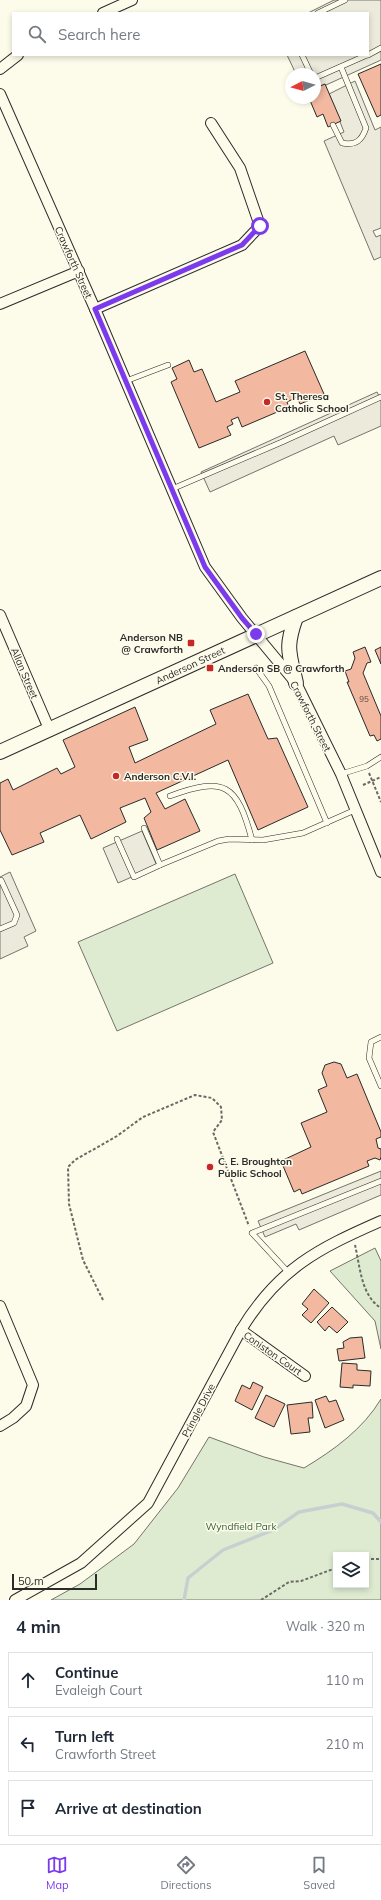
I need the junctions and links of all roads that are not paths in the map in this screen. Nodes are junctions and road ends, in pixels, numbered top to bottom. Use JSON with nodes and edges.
{"nodes":[{"id":1,"x":132,"y":0,"type":"edge"},
{"id":2,"x":345,"y":0,"type":"edge"},
{"id":3,"x":105,"y":12,"type":"edge"},
{"id":4,"x":320,"y":12,"type":"edge"},
{"id":5,"x":381,"y":48,"type":"edge"},
{"id":6,"x":369,"y":54,"type":"edge"},
{"id":7,"x":17,"y":56,"type":"edge"},
{"id":8,"x":302,"y":56,"type":"edge"},
{"id":9,"x":366,"y":56,"type":"edge"},
{"id":10,"x":341,"y":67,"type":"junction"},
{"id":11,"x":308,"y":68,"type":"edge"},
{"id":12,"x":0,"y":69,"type":"edge"},
{"id":13,"x":321,"y":75,"type":"edge"},
{"id":14,"x":0,"y":94,"type":"edge"},
{"id":15,"x":211,"y":123,"type":"dead end"},
{"id":16,"x":333,"y":125,"type":"dead end"},
{"id":17,"x":79,"y":271,"type":"junction"},
{"id":18,"x":0,"y":304,"type":"edge"},
{"id":19,"x":95,"y":309,"type":"junction"},
{"id":20,"x":168,"y":365,"type":"dead end"},
{"id":21,"x":126,"y":381,"type":"junction"},
{"id":22,"x":381,"y":397,"type":"edge"},
{"id":23,"x":172,"y":489,"type":"junction"},
{"id":24,"x":381,"y":578,"type":"edge"},
{"id":25,"x":0,"y":615,"type":"edge"},
{"id":26,"x":296,"y":617,"type":"junction"},
{"id":27,"x":256,"y":634,"type":"junction"},
{"id":28,"x":256,"y":668,"type":"dead end"},
{"id":29,"x":296,"y":683,"type":"junction"},
{"id":30,"x":50,"y":731,"type":"junction"},
{"id":31,"x":0,"y":752,"type":"edge"},
{"id":32,"x":381,"y":757,"type":"edge"},
{"id":33,"x":340,"y":774,"type":"junction"},
{"id":34,"x":170,"y":796,"type":"dead end"},
{"id":35,"x":355,"y":810,"type":"junction"},
{"id":36,"x":327,"y":822,"type":"junction"},
{"id":37,"x":144,"y":828,"type":"dead end"},
{"id":38,"x":117,"y":839,"type":"dead end"},
{"id":39,"x":252,"y":840,"type":"junction"},
{"id":40,"x":160,"y":865,"type":"junction"},
{"id":41,"x":381,"y":872,"type":"edge"},
{"id":42,"x":2,"y":880,"type":"dead end"},
{"id":43,"x":0,"y":929,"type":"edge"},
{"id":44,"x":381,"y":1037,"type":"edge"},
{"id":45,"x":381,"y":1086,"type":"edge"},
{"id":46,"x":381,"y":1181,"type":"edge"},
{"id":47,"x":381,"y":1221,"type":"edge"},
{"id":48,"x":288,"y":1272,"type":"junction"},
{"id":49,"x":0,"y":1306,"type":"edge"},
{"id":50,"x":241,"y":1330,"type":"junction"},
{"id":51,"x":305,"y":1376,"type":"dead end"},
{"id":52,"x":0,"y":1426,"type":"edge"},
{"id":53,"x":15,"y":1600,"type":"edge"}],
"edges":[{"from":1,"to":3,"type":"street"},
{"from":2,"to":4,"type":"lane"},
{"from":5,"to":6,"type":"lane"},
{"from":7,"to":12,"type":"street"},
{"from":8,"to":11,"type":"lane"},
{"from":9,"to":10,"type":"lane"},
{"from":10,"to":13,"type":"lane"},
{"from":10,"to":16,"type":"lane"},
{"from":14,"to":17,"type":"street","name":"Crawforth Street"},
{"from":15,"to":19,"type":"street"},
{"from":17,"to":18,"type":"street"},
{"from":17,"to":19,"type":"street","name":"Crawforth Street"},
{"from":19,"to":21,"type":"street","name":"Crawforth Street"},
{"from":20,"to":21,"type":"lane"},
{"from":21,"to":23,"type":"street","name":"Crawforth Street"},
{"from":22,"to":23,"type":"lane"},
{"from":23,"to":27,"type":"street","name":"Crawforth Street"},
{"from":24,"to":26,"type":"main road","name":"Anderson Street"},
{"from":25,"to":30,"type":"street","name":"Allan Street"},
{"from":26,"to":27,"type":"main road","name":"Anderson Street"},
{"from":26,"to":29,"type":"main road"},
{"from":27,"to":29,"type":"street","name":"Crawforth Street"},
{"from":27,"to":30,"type":"main road","name":"Anderson Street"},
{"from":28,"to":36,"type":"lane"},
{"from":29,"to":33,"type":"street","name":"Crawforth Street"},
{"from":30,"to":31,"type":"main road","name":"Anderson Street"},
{"from":32,"to":33,"type":"lane"},
{"from":33,"to":35,"type":"street","name":"Crawforth Street"},
{"from":34,"to":39,"type":"lane"},
{"from":35,"to":36,"type":"lane"},
{"from":35,"to":41,"type":"street","name":"Crawforth Street"},
{"from":36,"to":39,"type":"lane"},
{"from":37,"to":40,"type":"lane"},
{"from":38,"to":40,"type":"lane"},
{"from":39,"to":40,"type":"lane"},
{"from":42,"to":43,"type":"lane"},
{"from":44,"to":45,"type":"lane"},
{"from":46,"to":48,"type":"lane"},
{"from":47,"to":48,"type":"street","name":"Pringle Drive"},
{"from":48,"to":50,"type":"street","name":"Pringle Drive"},
{"from":49,"to":52,"type":"street"},
{"from":50,"to":51,"type":"street","name":"Coniston Court"},
{"from":50,"to":53,"type":"street","name":"Pringle Drive"}]}
